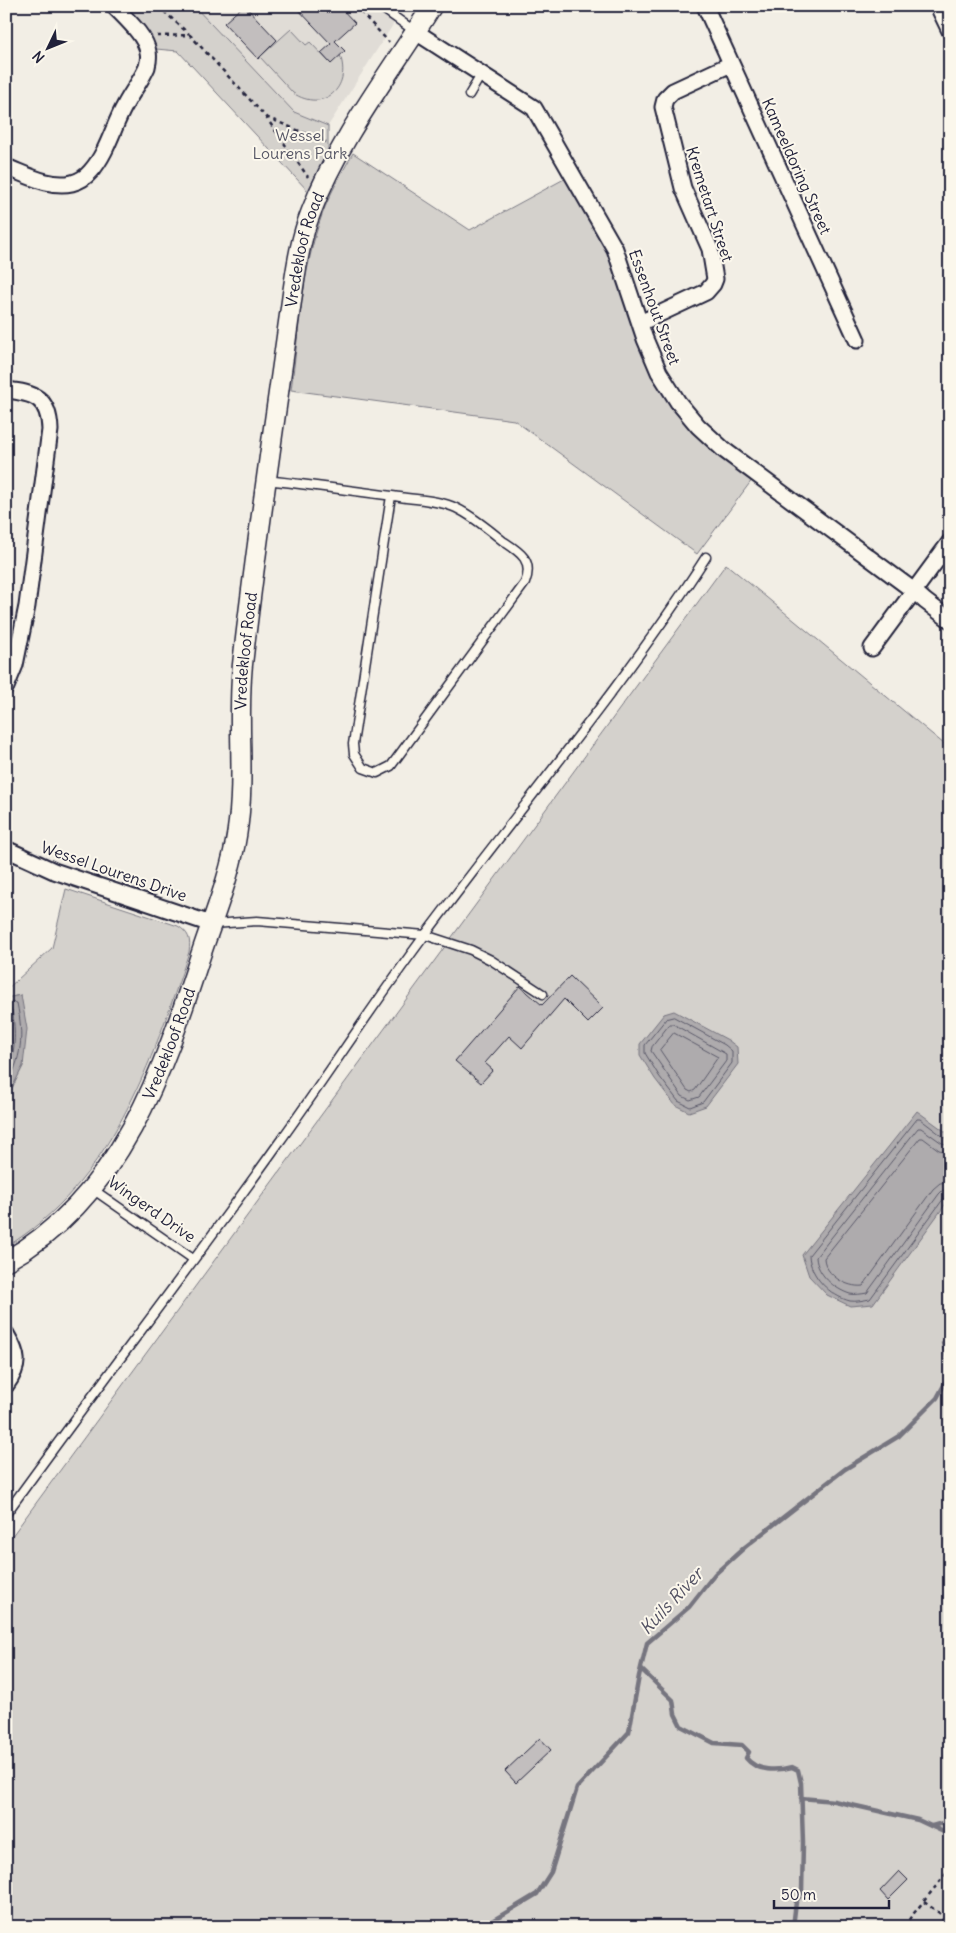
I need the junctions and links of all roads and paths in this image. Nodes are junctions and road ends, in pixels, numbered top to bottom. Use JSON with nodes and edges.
{"nodes":[{"id":1,"x":114,"y":6,"type":"edge"},
{"id":2,"x":158,"y":6,"type":"edge"},
{"id":3,"x":355,"y":6,"type":"edge"},
{"id":4,"x":432,"y":6,"type":"edge"},
{"id":5,"x":705,"y":6,"type":"edge"},
{"id":6,"x":938,"y":6,"type":"edge"},
{"id":7,"x":382,"y":7,"type":"edge"},
{"id":8,"x":950,"y":31,"type":"edge"},
{"id":9,"x":416,"y":32,"type":"junction"},
{"id":10,"x":190,"y":35,"type":"junction"},
{"id":11,"x":141,"y":37,"type":"junction"},
{"id":12,"x":402,"y":52,"type":"junction"},
{"id":13,"x":731,"y":64,"type":"junction"},
{"id":14,"x":481,"y":75,"type":"junction"},
{"id":15,"x":469,"y":94,"type":"dead end"},
{"id":16,"x":265,"y":116,"type":"junction"},
{"id":17,"x":342,"y":148,"type":"junction"},
{"id":18,"x":6,"y":167,"type":"edge"},
{"id":19,"x":320,"y":192,"type":"junction"},
{"id":20,"x":640,"y":323,"type":"junction"},
{"id":21,"x":857,"y":340,"type":"dead end"},
{"id":22,"x":6,"y":390,"type":"edge"},
{"id":23,"x":266,"y":480,"type":"junction"},
{"id":24,"x":391,"y":496,"type":"junction"},
{"id":25,"x":950,"y":542,"type":"edge"},
{"id":26,"x":706,"y":558,"type":"dead end"},
{"id":27,"x":914,"y":590,"type":"junction"},
{"id":28,"x":950,"y":620,"type":"edge"},
{"id":29,"x":872,"y":648,"type":"dead end"},
{"id":30,"x":6,"y":687,"type":"edge"},
{"id":31,"x":6,"y":849,"type":"edge"},
{"id":32,"x":211,"y":924,"type":"junction"},
{"id":33,"x":425,"y":935,"type":"junction"},
{"id":34,"x":544,"y":994,"type":"dead end"},
{"id":35,"x":91,"y":1188,"type":"junction"},
{"id":36,"x":194,"y":1259,"type":"junction"},
{"id":37,"x":6,"y":1261,"type":"edge"},
{"id":38,"x":6,"y":1334,"type":"edge"},
{"id":39,"x":6,"y":1385,"type":"edge"},
{"id":40,"x":6,"y":1514,"type":"edge"},
{"id":41,"x":950,"y":1870,"type":"edge"},
{"id":42,"x":924,"y":1902,"type":"junction"},
{"id":43,"x":950,"y":1912,"type":"edge"},
{"id":44,"x":945,"y":1917,"type":"junction"},
{"id":45,"x":905,"y":1927,"type":"edge"},
{"id":46,"x":936,"y":1927,"type":"edge"}],
"edges":[{"from":1,"to":11,"type":"street"},
{"from":2,"to":10,"type":"path"},
{"from":3,"to":12,"type":"path"},
{"from":4,"to":9,"type":"street","name":"Vredekloof Road"},
{"from":5,"to":13,"type":"street","name":"Kameeldoring Street"},
{"from":6,"to":8,"type":"street"},
{"from":7,"to":9,"type":"lane"},
{"from":9,"to":12,"type":"street","name":"Vredekloof Road"},
{"from":9,"to":14,"type":"street","name":"Essenhout Street"},
{"from":10,"to":11,"type":"path"},
{"from":10,"to":16,"type":"path"},
{"from":11,"to":18,"type":"street"},
{"from":12,"to":17,"type":"street","name":"Vredekloof Road"},
{"from":13,"to":20,"type":"street","name":"Kremetart Street"},
{"from":13,"to":21,"type":"street","name":"Kameeldoring Street"},
{"from":14,"to":15,"type":"lane"},
{"from":14,"to":20,"type":"street","name":"Essenhout Street"},
{"from":16,"to":17,"type":"path"},
{"from":16,"to":19,"type":"path"},
{"from":17,"to":19,"type":"street","name":"Vredekloof Road"},
{"from":19,"to":23,"type":"street","name":"Vredekloof Road"},
{"from":20,"to":27,"type":"street","name":"Essenhout Street"},
{"from":22,"to":30,"type":"street"},
{"from":23,"to":24,"type":"lane"},
{"from":23,"to":32,"type":"street","name":"Vredekloof Road"},
{"from":24,"to":24,"type":"lane"},
{"from":25,"to":27,"type":"street"},
{"from":26,"to":33,"type":"lane"},
{"from":27,"to":28,"type":"street","name":"Essenhout Street"},
{"from":27,"to":29,"type":"street"},
{"from":31,"to":32,"type":"street","name":"Wessel Lourens Drive"},
{"from":32,"to":33,"type":"lane"},
{"from":32,"to":35,"type":"street","name":"Vredekloof Road"},
{"from":33,"to":34,"type":"lane"},
{"from":33,"to":36,"type":"lane"},
{"from":35,"to":36,"type":"lane","name":"Wingerd Drive"},
{"from":35,"to":37,"type":"street","name":"Vredekloof Road"},
{"from":36,"to":40,"type":"lane"},
{"from":38,"to":39,"type":"street"},
{"from":41,"to":42,"type":"path"},
{"from":42,"to":44,"type":"path"},
{"from":42,"to":45,"type":"path"},
{"from":43,"to":44,"type":"path"},
{"from":44,"to":46,"type":"path"}]}
